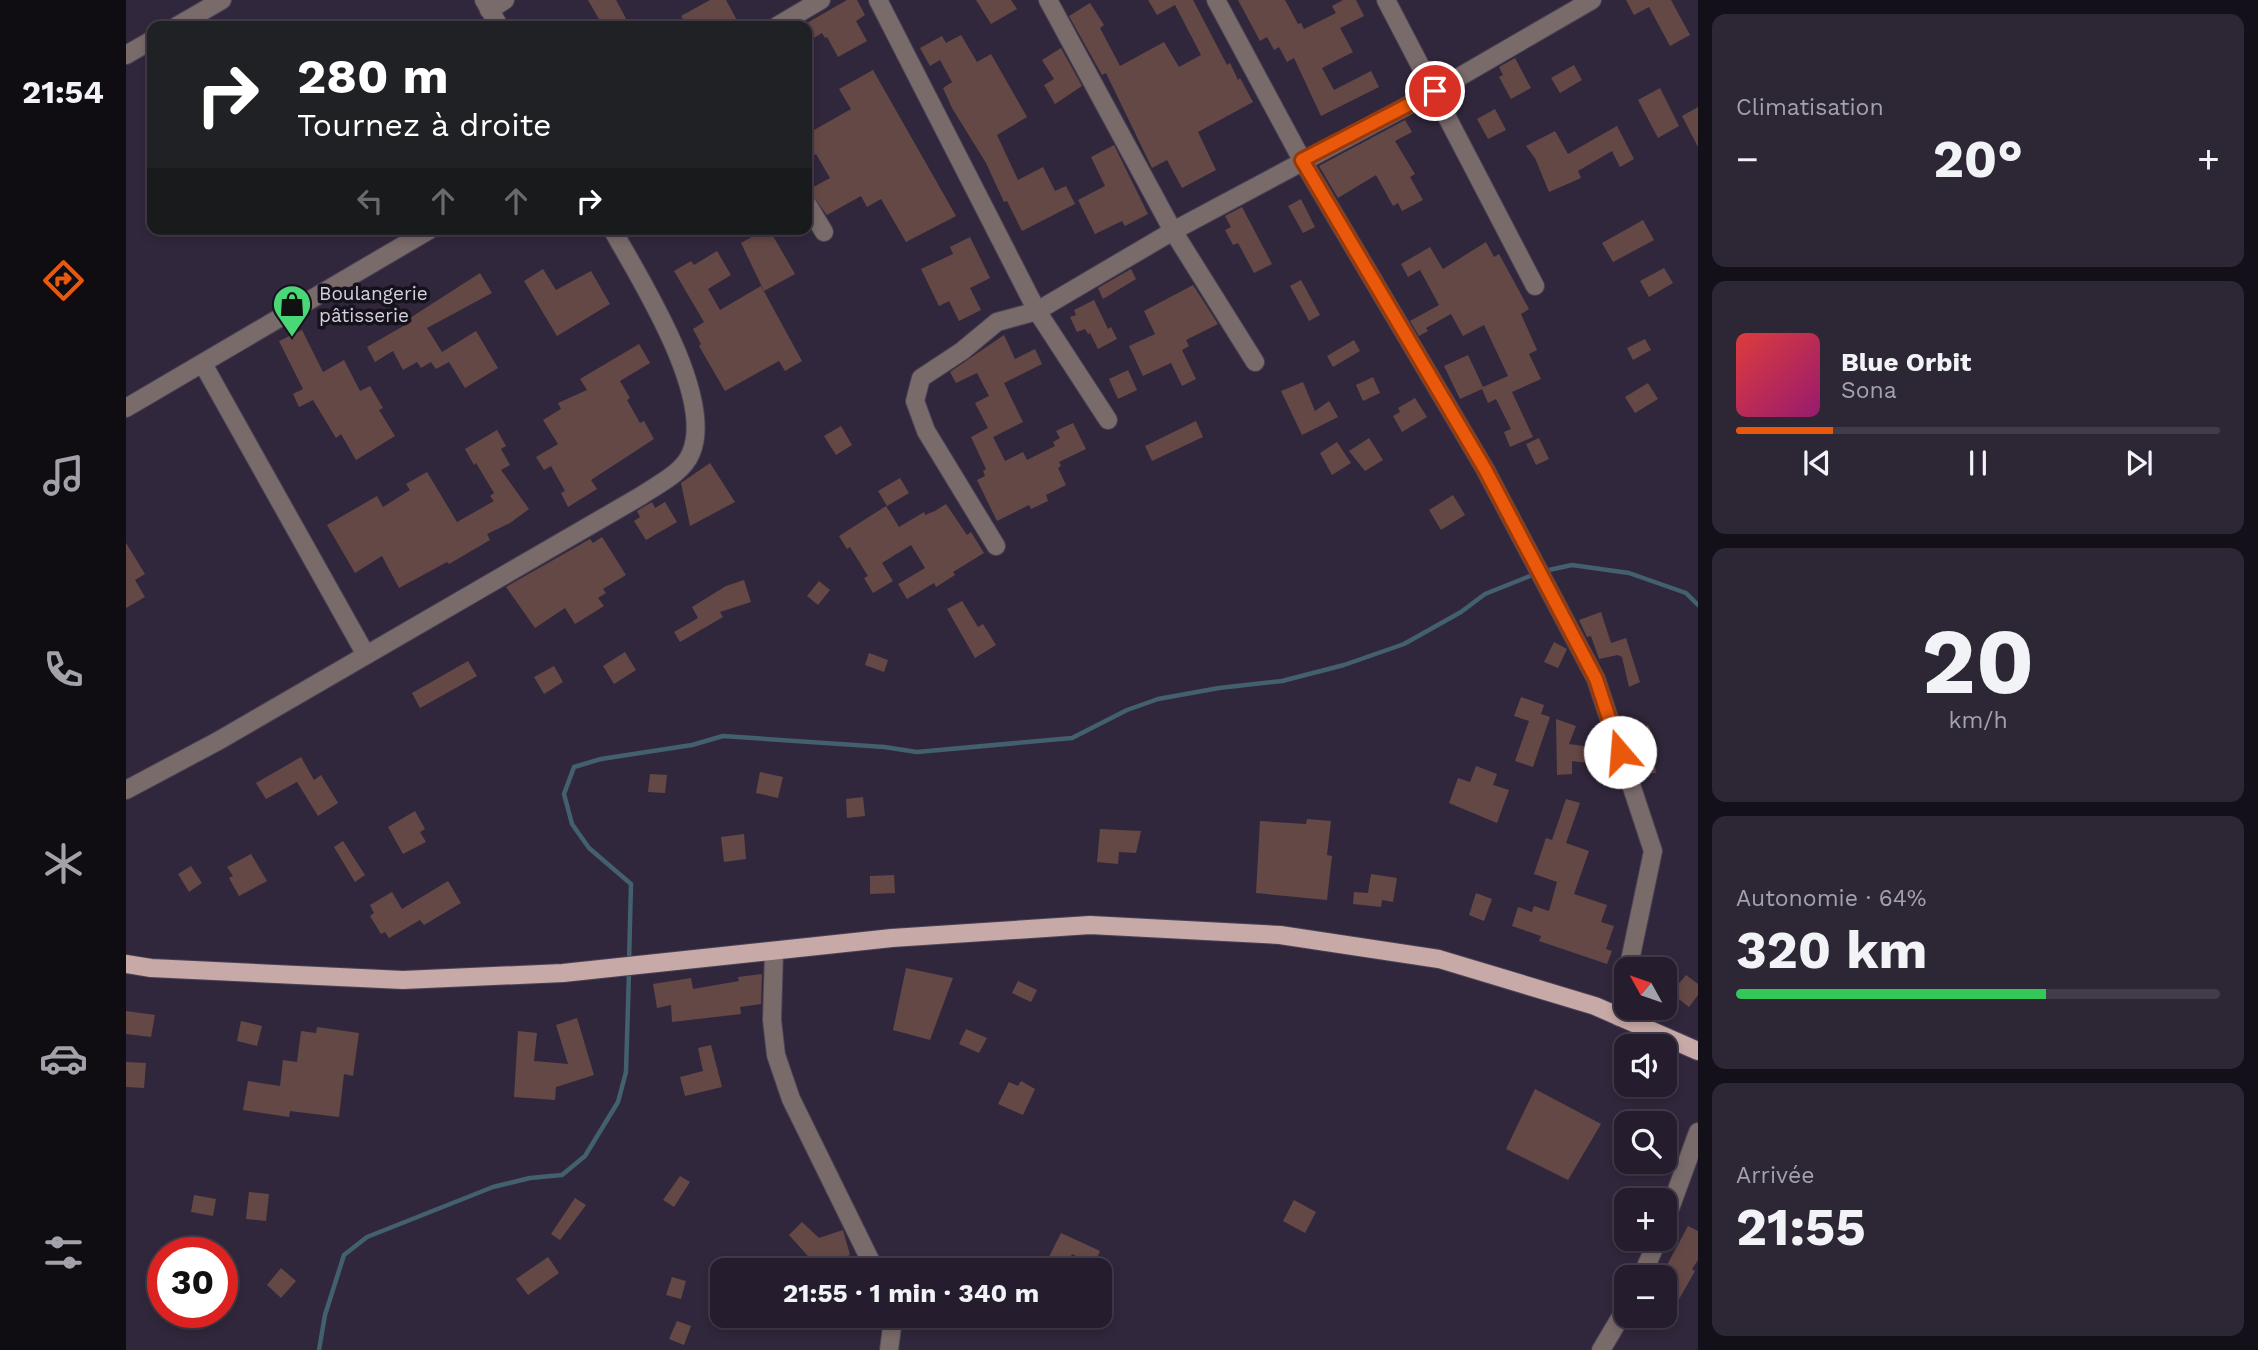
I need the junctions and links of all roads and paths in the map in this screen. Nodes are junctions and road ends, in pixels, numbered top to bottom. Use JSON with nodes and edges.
{"nodes":[{"id":1,"x":222,"y":0,"type":"edge"},
{"id":2,"x":505,"y":0,"type":"edge"},
{"id":3,"x":821,"y":0,"type":"edge"},
{"id":4,"x":878,"y":0,"type":"edge"},
{"id":5,"x":1048,"y":0,"type":"edge"},
{"id":6,"x":1216,"y":0,"type":"edge"},
{"id":7,"x":1385,"y":0,"type":"edge"},
{"id":8,"x":1592,"y":0,"type":"edge"},
{"id":9,"x":487,"y":5,"type":"edge"},
{"id":10,"x":186,"y":21,"type":"edge"},
{"id":11,"x":496,"y":21,"type":"edge"},
{"id":12,"x":785,"y":21,"type":"edge"},
{"id":13,"x":147,"y":43,"type":"edge"},
{"id":14,"x":126,"y":55,"type":"edge"},
{"id":15,"x":1435,"y":91,"type":"junction"},
{"id":16,"x":1302,"y":160,"type":"junction"},
{"id":17,"x":812,"y":212,"type":"edge"},
{"id":18,"x":1173,"y":231,"type":"junction"},
{"id":19,"x":824,"y":232,"type":"dead end"},
{"id":20,"x":420,"y":235,"type":"edge"},
{"id":21,"x":615,"y":235,"type":"edge"},
{"id":22,"x":1535,"y":286,"type":"dead end"},
{"id":23,"x":1037,"y":311,"type":"junction"},
{"id":24,"x":1255,"y":362,"type":"dead end"},
{"id":25,"x":203,"y":364,"type":"junction"},
{"id":26,"x":126,"y":408,"type":"edge"},
{"id":27,"x":1108,"y":420,"type":"dead end"},
{"id":28,"x":996,"y":546,"type":"dead end"},
{"id":29,"x":366,"y":655,"type":"junction"},
{"id":30,"x":126,"y":790,"type":"edge"},
{"id":31,"x":774,"y":951,"type":"junction"},
{"id":32,"x":1632,"y":957,"type":"edge"},
{"id":33,"x":126,"y":964,"type":"edge"},
{"id":34,"x":1614,"y":1015,"type":"edge"},
{"id":35,"x":1626,"y":1020,"type":"edge"},
{"id":36,"x":1698,"y":1051,"type":"edge"},
{"id":37,"x":1698,"y":1132,"type":"edge"},
{"id":38,"x":1677,"y":1189,"type":"edge"},
{"id":39,"x":869,"y":1258,"type":"edge"},
{"id":40,"x":892,"y":1328,"type":"edge"},
{"id":41,"x":1614,"y":1328,"type":"edge"},
{"id":42,"x":889,"y":1350,"type":"edge"},
{"id":43,"x":1601,"y":1350,"type":"edge"}],
"edges":[{"from":1,"to":10,"type":"street"},
{"from":2,"to":9,"type":"street"},
{"from":3,"to":12,"type":"street"},
{"from":4,"to":23,"type":"street"},
{"from":5,"to":18,"type":"street"},
{"from":6,"to":16,"type":"street"},
{"from":7,"to":15,"type":"street"},
{"from":8,"to":15,"type":"street"},
{"from":9,"to":11,"type":"street"},
{"from":13,"to":14,"type":"street"},
{"from":15,"to":16,"type":"street"},
{"from":15,"to":22,"type":"street"},
{"from":16,"to":18,"type":"street"},
{"from":16,"to":32,"type":"street"},
{"from":17,"to":19,"type":"street"},
{"from":18,"to":23,"type":"street"},
{"from":18,"to":24,"type":"street"},
{"from":20,"to":25,"type":"street"},
{"from":21,"to":29,"type":"street"},
{"from":23,"to":27,"type":"street"},
{"from":23,"to":28,"type":"street"},
{"from":25,"to":26,"type":"street"},
{"from":25,"to":29,"type":"street"},
{"from":29,"to":30,"type":"street"},
{"from":31,"to":33,"type":"main road"},
{"from":31,"to":34,"type":"main road"},
{"from":31,"to":39,"type":"street"},
{"from":35,"to":36,"type":"main road"},
{"from":37,"to":38,"type":"street"},
{"from":40,"to":42,"type":"street"},
{"from":41,"to":43,"type":"street"}]}
